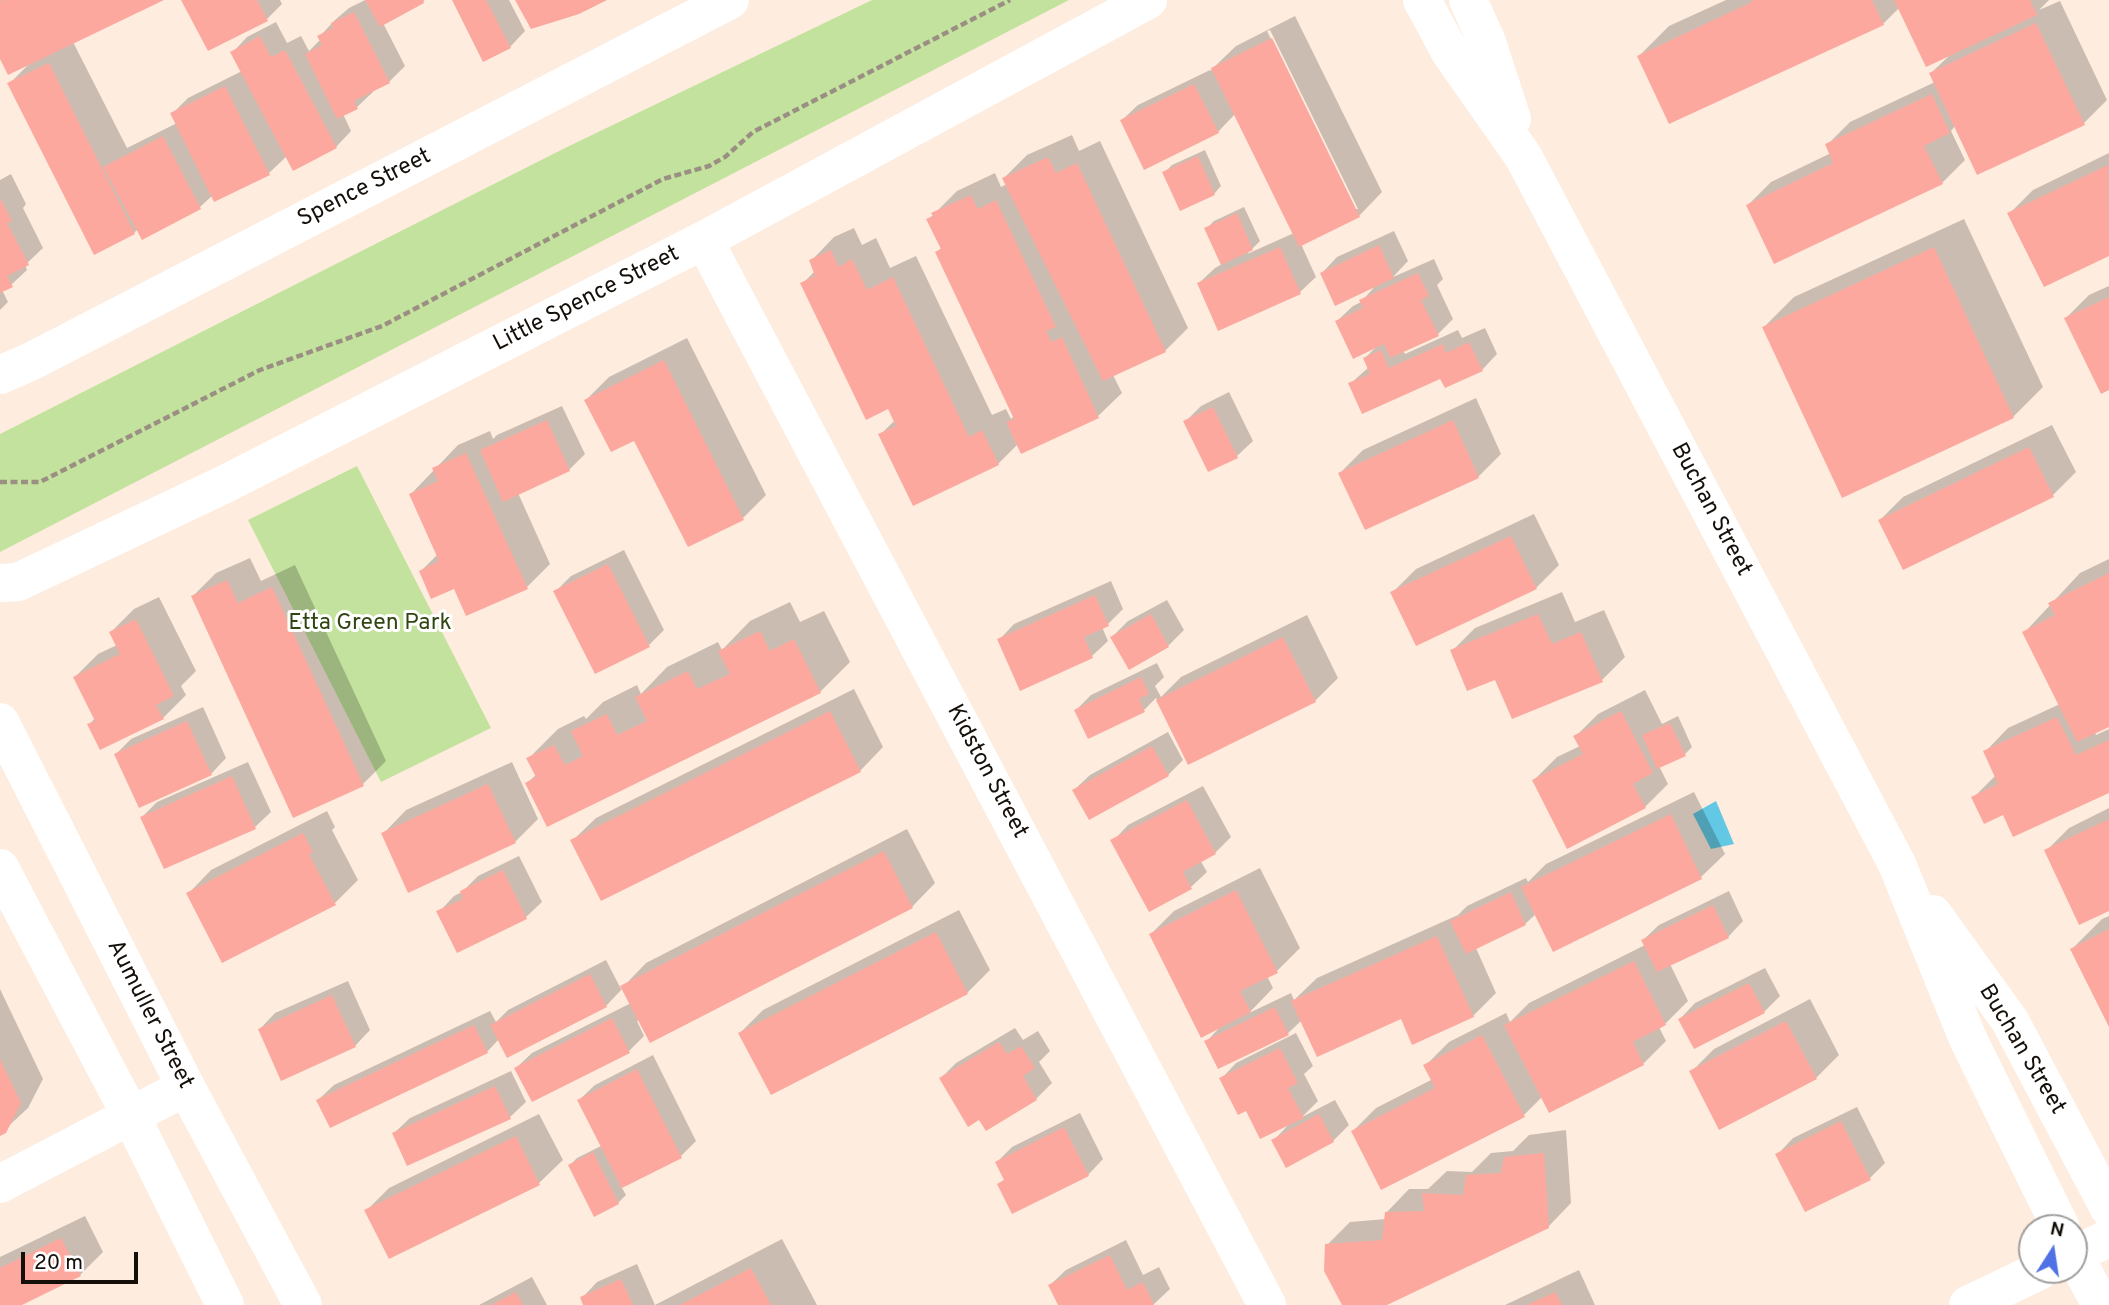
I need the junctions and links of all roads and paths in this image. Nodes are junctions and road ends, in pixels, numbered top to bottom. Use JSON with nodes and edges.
{"nodes":[{"id":1,"x":730,"y":0,"type":"edge"},
{"id":2,"x":1010,"y":0,"type":"edge"},
{"id":3,"x":1147,"y":0,"type":"edge"},
{"id":4,"x":1422,"y":0,"type":"edge"},
{"id":5,"x":1468,"y":0,"type":"edge"},
{"id":6,"x":1523,"y":156,"type":"junction"},
{"id":7,"x":704,"y":240,"type":"junction"},
{"id":8,"x":0,"y":375,"type":"edge"},
{"id":9,"x":0,"y":482,"type":"edge"},
{"id":10,"x":6,"y":591,"type":"edge"},
{"id":11,"x":0,"y":722,"type":"edge"},
{"id":12,"x":1897,"y":864,"type":"junction"},
{"id":13,"x":0,"y":868,"type":"edge"},
{"id":14,"x":186,"y":1087,"type":"junction"},
{"id":15,"x":131,"y":1116,"type":"junction"},
{"id":16,"x":0,"y":1184,"type":"edge"},
{"id":17,"x":2109,"y":1208,"type":"edge"},
{"id":18,"x":2054,"y":1214,"type":"edge"},
{"id":19,"x":2109,"y":1238,"type":"edge"},
{"id":20,"x":2088,"y":1248,"type":"edge"},
{"id":21,"x":2018,"y":1281,"type":"edge"},
{"id":22,"x":225,"y":1305,"type":"edge"},
{"id":23,"x":303,"y":1305,"type":"edge"},
{"id":24,"x":1267,"y":1305,"type":"edge"},
{"id":25,"x":1968,"y":1305,"type":"edge"}],
"edges":[{"from":1,"to":8,"type":"street","name":"Spence Street"},
{"from":2,"to":9,"type":"path"},
{"from":3,"to":7,"type":"street","name":"Little Spence Street"},
{"from":4,"to":6,"type":"street","name":"Buchan Street"},
{"from":5,"to":6,"type":"street","name":"Buchan Street"},
{"from":6,"to":12,"type":"street","name":"Buchan Street"},
{"from":7,"to":10,"type":"street","name":"Little Spence Street"},
{"from":7,"to":24,"type":"street","name":"Kidston Street"},
{"from":11,"to":14,"type":"street","name":"Aumuller Street"},
{"from":12,"to":17,"type":"street","name":"Buchan Street"},
{"from":12,"to":18,"type":"street","name":"Buchan Street"},
{"from":13,"to":15,"type":"street"},
{"from":14,"to":15,"type":"street"},
{"from":14,"to":23,"type":"street","name":"Aumuller Street"},
{"from":15,"to":16,"type":"street"},
{"from":15,"to":22,"type":"street"},
{"from":19,"to":20,"type":"street"},
{"from":21,"to":25,"type":"street"}]}
